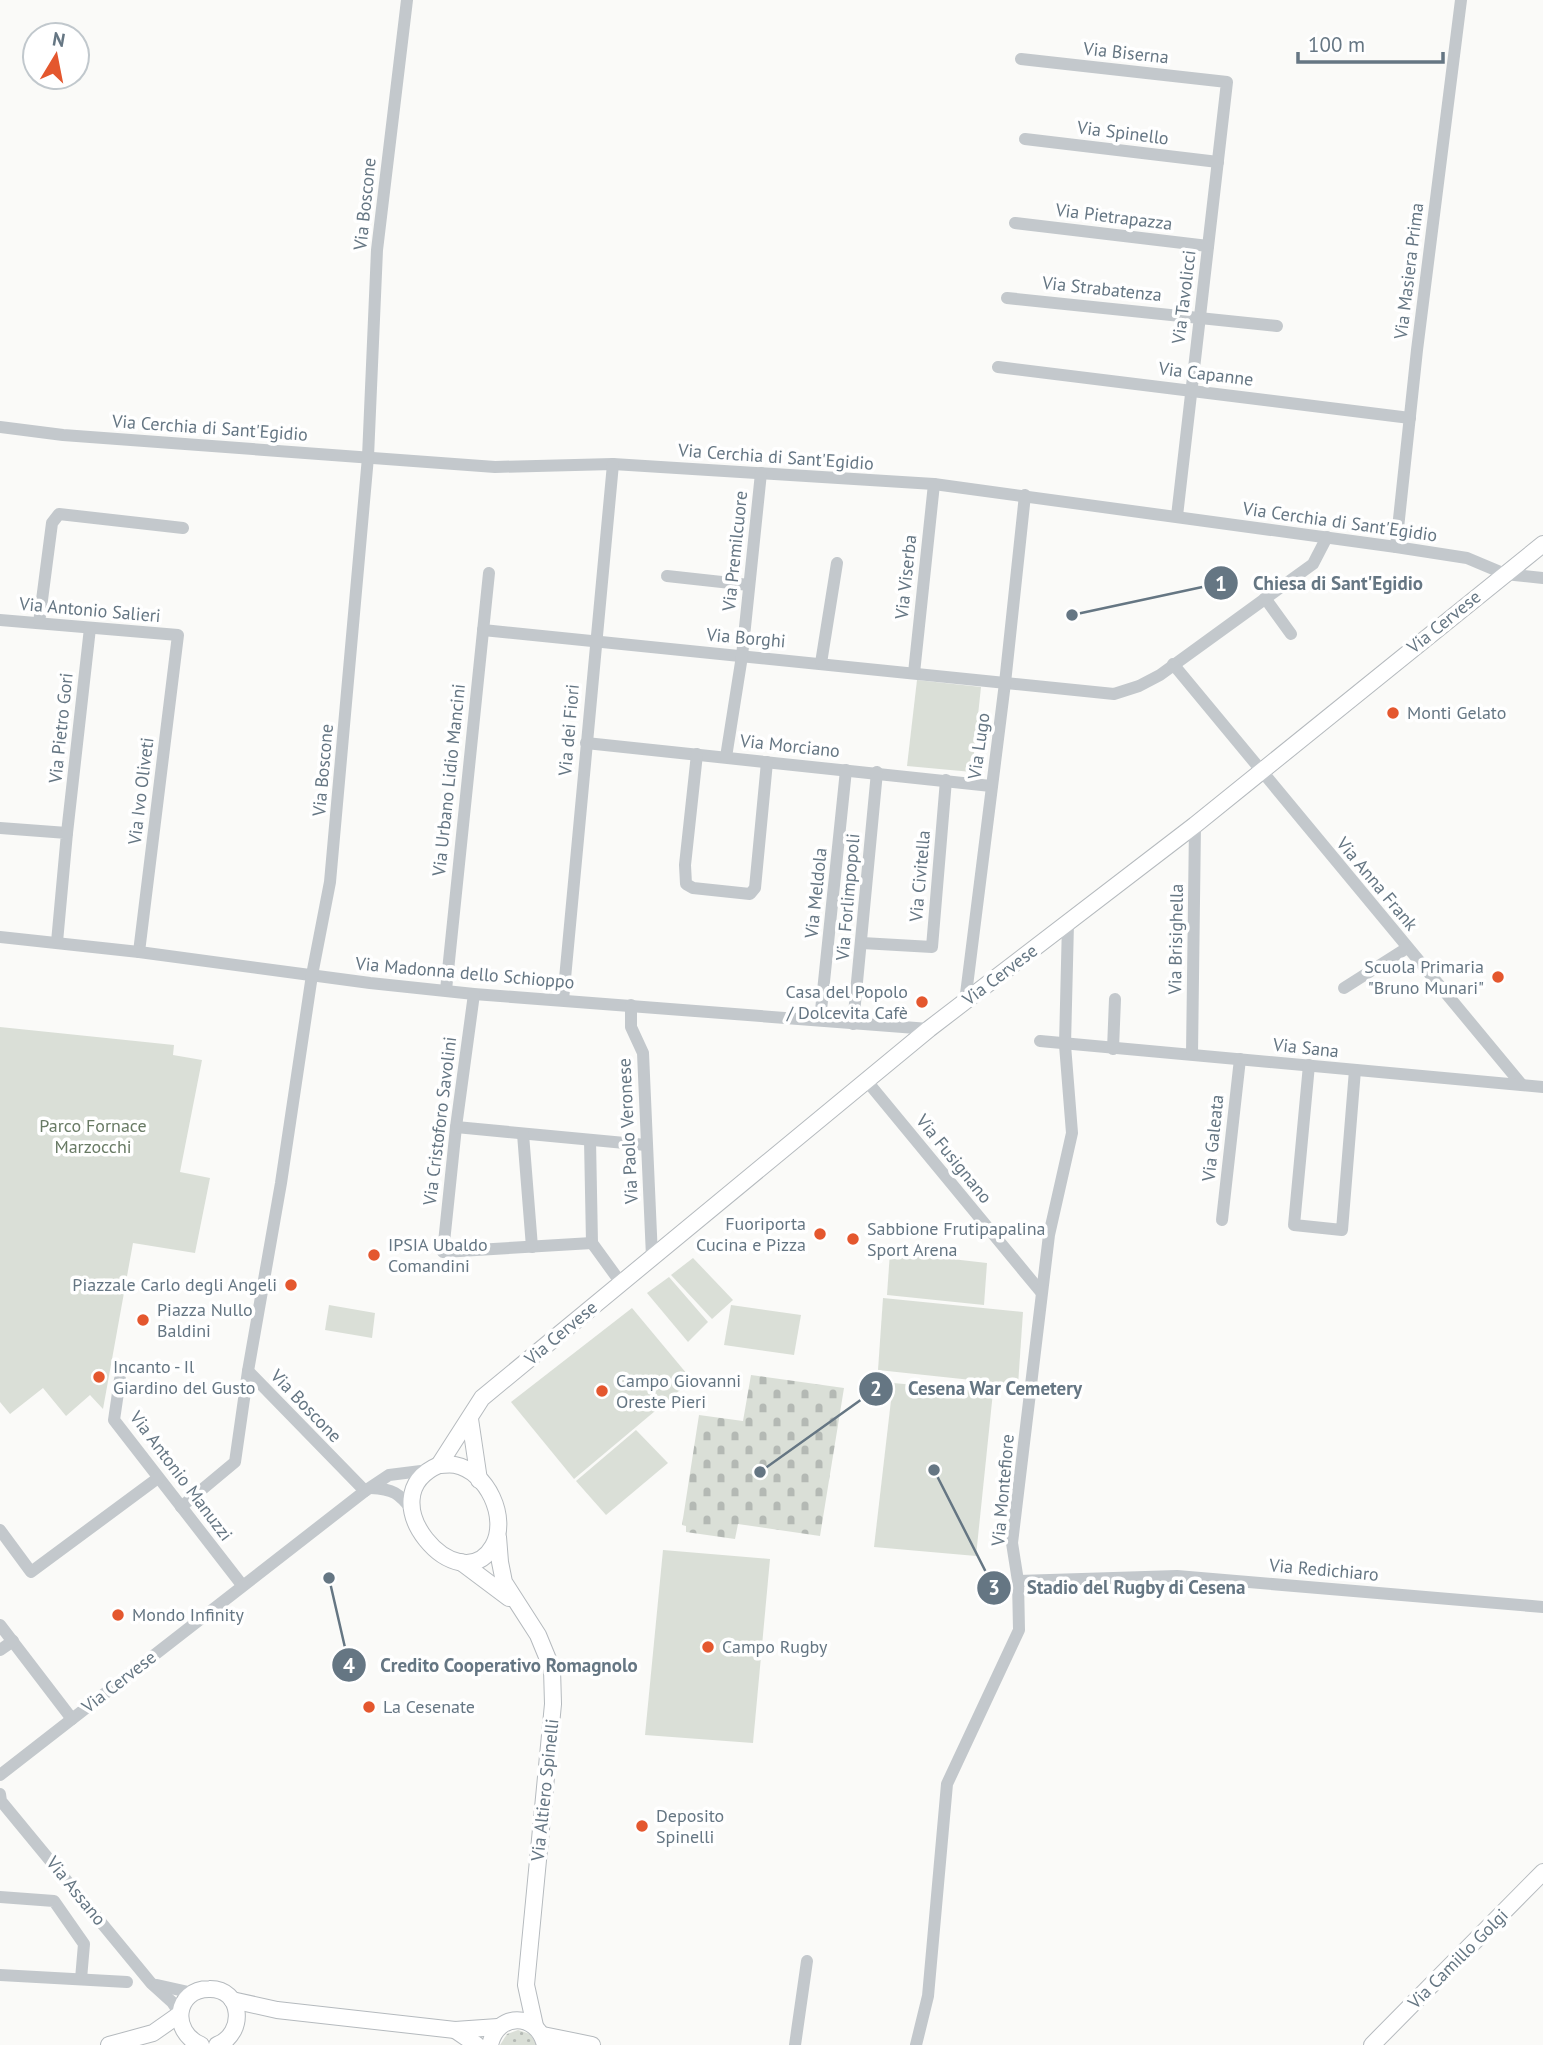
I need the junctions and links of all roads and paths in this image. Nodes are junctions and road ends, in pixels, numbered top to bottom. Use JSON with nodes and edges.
{"nodes":[{"id":1,"x":407,"y":0,"type":"edge"},
{"id":2,"x":1461,"y":0,"type":"edge"},
{"id":3,"x":1021,"y":59,"type":"dead end"},
{"id":4,"x":1227,"y":82,"type":"joint"},
{"id":5,"x":1025,"y":139,"type":"dead end"},
{"id":6,"x":1217,"y":162,"type":"junction"},
{"id":7,"x":1015,"y":223,"type":"dead end"},
{"id":8,"x":1208,"y":246,"type":"junction"},
{"id":9,"x":1007,"y":298,"type":"dead end"},
{"id":10,"x":1198,"y":317,"type":"junction"},
{"id":11,"x":1277,"y":326,"type":"dead end"},
{"id":12,"x":998,"y":367,"type":"dead end"},
{"id":13,"x":1191,"y":390,"type":"junction"},
{"id":14,"x":1410,"y":418,"type":"junction"},
{"id":15,"x":0,"y":427,"type":"edge"},
{"id":16,"x":368,"y":457,"type":"junction"},
{"id":17,"x":613,"y":464,"type":"junction"},
{"id":18,"x":761,"y":473,"type":"junction"},
{"id":19,"x":934,"y":484,"type":"junction"},
{"id":20,"x":1025,"y":495,"type":"junction"},
{"id":21,"x":1177,"y":516,"type":"junction"},
{"id":22,"x":183,"y":528,"type":"dead end"},
{"id":23,"x":1327,"y":537,"type":"junction"},
{"id":24,"x":1543,"y":544,"type":"edge"},
{"id":25,"x":1396,"y":547,"type":"junction"},
{"id":26,"x":837,"y":563,"type":"dead end"},
{"id":27,"x":489,"y":573,"type":"dead end"},
{"id":28,"x":1505,"y":574,"type":"junction"},
{"id":29,"x":667,"y":576,"type":"dead end"},
{"id":30,"x":1543,"y":578,"type":"edge"},
{"id":31,"x":749,"y":585,"type":"junction"},
{"id":32,"x":1265,"y":598,"type":"junction"},
{"id":33,"x":0,"y":620,"type":"edge"},
{"id":34,"x":39,"y":623,"type":"junction"},
{"id":35,"x":90,"y":628,"type":"junction"},
{"id":36,"x":483,"y":630,"type":"junction"},
{"id":37,"x":1291,"y":634,"type":"dead end"},
{"id":38,"x":177,"y":635,"type":"joint"},
{"id":39,"x":595,"y":640,"type":"junction"},
{"id":40,"x":742,"y":656,"type":"junction"},
{"id":41,"x":821,"y":663,"type":"junction"},
{"id":42,"x":1173,"y":664,"type":"junction"},
{"id":43,"x":914,"y":673,"type":"junction"},
{"id":44,"x":1005,"y":682,"type":"junction"},
{"id":45,"x":586,"y":743,"type":"junction"},
{"id":46,"x":697,"y":754,"type":"junction"},
{"id":47,"x":726,"y":757,"type":"junction"},
{"id":48,"x":767,"y":761,"type":"junction"},
{"id":49,"x":846,"y":770,"type":"junction"},
{"id":50,"x":1260,"y":770,"type":"junction"},
{"id":51,"x":877,"y":772,"type":"junction"},
{"id":52,"x":946,"y":780,"type":"junction"},
{"id":53,"x":991,"y":786,"type":"junction"},
{"id":54,"x":1195,"y":825,"type":"junction"},
{"id":55,"x":0,"y":828,"type":"edge"},
{"id":56,"x":67,"y":833,"type":"junction"},
{"id":57,"x":1068,"y":923,"type":"junction"},
{"id":58,"x":0,"y":937,"type":"edge"},
{"id":59,"x":57,"y":942,"type":"junction"},
{"id":60,"x":862,"y":943,"type":"junction"},
{"id":61,"x":1407,"y":948,"type":"junction"},
{"id":62,"x":139,"y":952,"type":"junction"},
{"id":63,"x":312,"y":975,"type":"junction"},
{"id":64,"x":1344,"y":988,"type":"dead end"},
{"id":65,"x":446,"y":990,"type":"junction"},
{"id":66,"x":474,"y":994,"type":"junction"},
{"id":67,"x":1115,"y":999,"type":"dead end"},
{"id":68,"x":563,"y":1000,"type":"junction"},
{"id":69,"x":965,"y":1002,"type":"junction"},
{"id":70,"x":631,"y":1005,"type":"junction"},
{"id":71,"x":820,"y":1020,"type":"junction"},
{"id":72,"x":853,"y":1024,"type":"junction"},
{"id":73,"x":929,"y":1028,"type":"junction"},
{"id":74,"x":1040,"y":1041,"type":"dead end"},
{"id":75,"x":1065,"y":1045,"type":"junction"},
{"id":76,"x":1113,"y":1049,"type":"junction"},
{"id":77,"x":1192,"y":1054,"type":"junction"},
{"id":78,"x":1240,"y":1059,"type":"junction"},
{"id":79,"x":1309,"y":1065,"type":"junction"},
{"id":80,"x":1355,"y":1070,"type":"junction"},
{"id":81,"x":866,"y":1080,"type":"junction"},
{"id":82,"x":1522,"y":1085,"type":"junction"},
{"id":83,"x":1543,"y":1087,"type":"edge"},
{"id":84,"x":456,"y":1127,"type":"junction"},
{"id":85,"x":523,"y":1134,"type":"junction"},
{"id":86,"x":590,"y":1140,"type":"junction"},
{"id":87,"x":646,"y":1145,"type":"junction"},
{"id":88,"x":1222,"y":1220,"type":"dead end"},
{"id":89,"x":592,"y":1243,"type":"junction"},
{"id":90,"x":532,"y":1247,"type":"junction"},
{"id":91,"x":652,"y":1257,"type":"junction"},
{"id":92,"x":621,"y":1283,"type":"junction"},
{"id":93,"x":1041,"y":1292,"type":"junction"},
{"id":94,"x":248,"y":1371,"type":"junction"},
{"id":95,"x":120,"y":1379,"type":"dead end"},
{"id":96,"x":470,"y":1419,"type":"junction"},
{"id":97,"x":434,"y":1467,"type":"junction"},
{"id":98,"x":158,"y":1478,"type":"junction"},
{"id":99,"x":479,"y":1480,"type":"junction"},
{"id":100,"x":368,"y":1490,"type":"junction"},
{"id":101,"x":181,"y":1507,"type":"junction"},
{"id":102,"x":412,"y":1510,"type":"junction"},
{"id":103,"x":0,"y":1530,"type":"edge"},
{"id":104,"x":498,"y":1538,"type":"junction"},
{"id":105,"x":461,"y":1562,"type":"junction"},
{"id":106,"x":1018,"y":1581,"type":"junction"},
{"id":107,"x":242,"y":1586,"type":"junction"},
{"id":108,"x":516,"y":1604,"type":"junction"},
{"id":109,"x":1543,"y":1607,"type":"edge"},
{"id":110,"x":0,"y":1625,"type":"edge"},
{"id":111,"x":13,"y":1641,"type":"junction"},
{"id":112,"x":0,"y":1650,"type":"edge"},
{"id":113,"x":72,"y":1719,"type":"junction"},
{"id":114,"x":1,"y":1776,"type":"edge"},
{"id":115,"x":0,"y":1798,"type":"edge"},
{"id":116,"x":1543,"y":1872,"type":"edge"},
{"id":117,"x":0,"y":1897,"type":"edge"},
{"id":118,"x":807,"y":1961,"type":"dead end"},
{"id":119,"x":0,"y":1975,"type":"edge"},
{"id":120,"x":81,"y":1979,"type":"junction"},
{"id":121,"x":127,"y":1982,"type":"dead end"},
{"id":122,"x":150,"y":1983,"type":"junction"},
{"id":123,"x":526,"y":1985,"type":"junction"},
{"id":124,"x":193,"y":1993,"type":"junction"},
{"id":125,"x":165,"y":1994,"type":"junction"},
{"id":126,"x":232,"y":2000,"type":"junction"},
{"id":127,"x":268,"y":2009,"type":"junction"},
{"id":128,"x":180,"y":2014,"type":"junction"},
{"id":129,"x":502,"y":2025,"type":"junction"},
{"id":130,"x":158,"y":2030,"type":"junction"},
{"id":131,"x":455,"y":2030,"type":"junction"},
{"id":132,"x":235,"y":2035,"type":"edge"},
{"id":133,"x":541,"y":2036,"type":"edge"},
{"id":134,"x":195,"y":2042,"type":"edge"},
{"id":135,"x":109,"y":2045,"type":"edge"},
{"id":136,"x":217,"y":2045,"type":"edge"},
{"id":137,"x":477,"y":2045,"type":"edge"},
{"id":138,"x":489,"y":2045,"type":"edge"},
{"id":139,"x":587,"y":2045,"type":"edge"},
{"id":140,"x":795,"y":2045,"type":"edge"},
{"id":141,"x":916,"y":2045,"type":"edge"},
{"id":142,"x":1372,"y":2045,"type":"edge"}],
"edges":[{"from":1,"to":16,"type":"street","name":"Via Boscone"},
{"from":2,"to":14,"type":"street","name":"Via Masiera Prima"},
{"from":3,"to":4,"type":"street","name":"Via Biserna"},
{"from":4,"to":6,"type":"street","name":"Via Tavolicci"},
{"from":5,"to":6,"type":"street","name":"Via Spinello"},
{"from":6,"to":8,"type":"street","name":"Via Tavolicci"},
{"from":7,"to":8,"type":"street","name":"Via Pietrapazza"},
{"from":8,"to":10,"type":"street","name":"Via Tavolicci"},
{"from":9,"to":10,"type":"street","name":"Via Strabatenza"},
{"from":10,"to":11,"type":"street","name":"Via Strabatenza"},
{"from":10,"to":13,"type":"street","name":"Via Tavolicci"},
{"from":12,"to":13,"type":"street","name":"Via Capanne"},
{"from":13,"to":14,"type":"street","name":"Via Capanne"},
{"from":13,"to":21,"type":"street","name":"Via Tavolicci"},
{"from":14,"to":25,"type":"street","name":"Via Masiera Prima"},
{"from":15,"to":16,"type":"street","name":"Via Cerchia di Sant'Egidio"},
{"from":16,"to":17,"type":"street","name":"Via Cerchia di Sant'Egidio"},
{"from":16,"to":63,"type":"street","name":"Via Boscone"},
{"from":17,"to":18,"type":"street","name":"Via Cerchia di Sant'Egidio"},
{"from":17,"to":39,"type":"street","name":"Via dei Fiori"},
{"from":18,"to":19,"type":"street","name":"Via Cerchia di Sant'Egidio"},
{"from":18,"to":31,"type":"street","name":"Via Premilcuore"},
{"from":19,"to":20,"type":"street","name":"Via Cerchia di Sant'Egidio"},
{"from":19,"to":43,"type":"street","name":"Via Viserba"},
{"from":20,"to":21,"type":"street","name":"Via Cerchia di Sant'Egidio"},
{"from":20,"to":44,"type":"street","name":"Via Lugo"},
{"from":21,"to":23,"type":"street","name":"Via Cerchia di Sant'Egidio"},
{"from":22,"to":34,"type":"street"},
{"from":23,"to":25,"type":"street","name":"Via Cerchia di Sant'Egidio"},
{"from":23,"to":32,"type":"street","name":"Via Borghi"},
{"from":24,"to":28,"type":"main road","name":"Via Cervese"},
{"from":25,"to":28,"type":"street","name":"Via Cerchia di Sant'Egidio"},
{"from":26,"to":41,"type":"street"},
{"from":27,"to":36,"type":"street","name":"Via Urbano Lidio Mancini"},
{"from":28,"to":30,"type":"street","name":"Via Cerchia di Sant'Egidio"},
{"from":28,"to":50,"type":"main road","name":"Via Cervese"},
{"from":29,"to":31,"type":"street"},
{"from":31,"to":40,"type":"street","name":"Via Premilcuore"},
{"from":32,"to":37,"type":"street"},
{"from":32,"to":42,"type":"street","name":"Via Borghi"},
{"from":33,"to":34,"type":"street","name":"Via Antonio Salieri"},
{"from":34,"to":35,"type":"street","name":"Via Antonio Salieri"},
{"from":35,"to":38,"type":"street","name":"Via Antonio Salieri"},
{"from":35,"to":56,"type":"street","name":"Via Pietro Gori"},
{"from":36,"to":39,"type":"street","name":"Via Borghi"},
{"from":36,"to":65,"type":"street","name":"Via Urbano Lidio Mancini"},
{"from":38,"to":62,"type":"street","name":"Via Ivo Oliveti"},
{"from":39,"to":40,"type":"street","name":"Via Borghi"},
{"from":39,"to":45,"type":"street","name":"Via dei Fiori"},
{"from":40,"to":41,"type":"street","name":"Via Borghi"},
{"from":40,"to":47,"type":"street","name":"Via Premilcuore"},
{"from":41,"to":43,"type":"street","name":"Via Borghi"},
{"from":42,"to":44,"type":"street","name":"Via Borghi"},
{"from":42,"to":50,"type":"street","name":"Via Anna Frank"},
{"from":43,"to":44,"type":"street","name":"Via Borghi"},
{"from":44,"to":53,"type":"street","name":"Via Lugo"},
{"from":45,"to":46,"type":"street","name":"Via Morciano"},
{"from":45,"to":68,"type":"street","name":"Via dei Fiori"},
{"from":46,"to":47,"type":"street","name":"Via Morciano"},
{"from":46,"to":48,"type":"street"},
{"from":47,"to":48,"type":"street","name":"Via Morciano"},
{"from":48,"to":49,"type":"street","name":"Via Morciano"},
{"from":49,"to":51,"type":"street","name":"Via Morciano"},
{"from":49,"to":71,"type":"street","name":"Via Meldola"},
{"from":50,"to":54,"type":"main road","name":"Via Cervese"},
{"from":50,"to":61,"type":"street","name":"Via Anna Frank"},
{"from":51,"to":52,"type":"street","name":"Via Morciano"},
{"from":51,"to":60,"type":"street","name":"Via Forlimpopoli"},
{"from":52,"to":53,"type":"street","name":"Via Morciano"},
{"from":52,"to":60,"type":"street","name":"Via Civitella"},
{"from":53,"to":69,"type":"street","name":"Via Lugo"},
{"from":54,"to":57,"type":"main road","name":"Via Cervese"},
{"from":54,"to":77,"type":"street","name":"Via Brisighella"},
{"from":55,"to":56,"type":"street"},
{"from":56,"to":59,"type":"street","name":"Via Pietro Gori"},
{"from":57,"to":69,"type":"main road","name":"Via Cervese"},
{"from":57,"to":75,"type":"street","name":"Via Montefiore"},
{"from":58,"to":59,"type":"street","name":"Via Madonna dello Schioppo"},
{"from":59,"to":62,"type":"street","name":"Via Madonna dello Schioppo"},
{"from":60,"to":72,"type":"street","name":"Via Forlimpopoli"},
{"from":61,"to":64,"type":"street"},
{"from":61,"to":82,"type":"street","name":"Via Anna Frank"},
{"from":62,"to":63,"type":"street","name":"Via Madonna dello Schioppo"},
{"from":63,"to":65,"type":"street","name":"Via Madonna dello Schioppo"},
{"from":63,"to":94,"type":"street","name":"Via Boscone"},
{"from":65,"to":66,"type":"street","name":"Via Madonna dello Schioppo"},
{"from":66,"to":68,"type":"street","name":"Via Madonna dello Schioppo"},
{"from":66,"to":84,"type":"street","name":"Via Cristoforo Savolini"},
{"from":67,"to":76,"type":"street"},
{"from":68,"to":70,"type":"street","name":"Via Madonna dello Schioppo"},
{"from":69,"to":73,"type":"main road","name":"Via Cervese"},
{"from":70,"to":71,"type":"street","name":"Via Madonna dello Schioppo"},
{"from":70,"to":87,"type":"street","name":"Via Paolo Veronese"},
{"from":71,"to":72,"type":"street","name":"Via Madonna dello Schioppo"},
{"from":72,"to":73,"type":"street","name":"Via Madonna dello Schioppo"},
{"from":73,"to":81,"type":"main road","name":"Via Cervese"},
{"from":74,"to":75,"type":"street","name":"Via Sana"},
{"from":75,"to":76,"type":"street","name":"Via Sana"},
{"from":75,"to":93,"type":"street","name":"Via Montefiore"},
{"from":76,"to":77,"type":"street","name":"Via Sana"},
{"from":77,"to":78,"type":"street","name":"Via Sana"},
{"from":78,"to":79,"type":"street","name":"Via Sana"},
{"from":78,"to":88,"type":"street","name":"Via Galeata"},
{"from":79,"to":80,"type":"street","name":"Via Sana"},
{"from":79,"to":80,"type":"street"},
{"from":80,"to":82,"type":"street","name":"Via Sana"},
{"from":81,"to":91,"type":"main road","name":"Via Cervese"},
{"from":81,"to":93,"type":"street","name":"Via Fusignano"},
{"from":82,"to":83,"type":"street","name":"Via Sana"},
{"from":84,"to":85,"type":"street"},
{"from":84,"to":90,"type":"street","name":"Via Cristoforo Savolini"},
{"from":85,"to":86,"type":"street"},
{"from":85,"to":90,"type":"street"},
{"from":86,"to":87,"type":"street"},
{"from":86,"to":89,"type":"street"},
{"from":87,"to":91,"type":"street","name":"Via Paolo Veronese"},
{"from":89,"to":90,"type":"street"},
{"from":89,"to":92,"type":"street"},
{"from":91,"to":92,"type":"main road","name":"Via Cervese"},
{"from":92,"to":96,"type":"main road","name":"Via Cervese"},
{"from":93,"to":106,"type":"street","name":"Via Montefiore"},
{"from":94,"to":100,"type":"street","name":"Via Boscone"},
{"from":94,"to":101,"type":"street"},
{"from":95,"to":98,"type":"street","name":"Via Antonio Manuzzi"},
{"from":96,"to":97,"type":"main road","name":"Via Cervese"},
{"from":96,"to":99,"type":"main road"},
{"from":97,"to":99,"type":"main road"},
{"from":97,"to":100,"type":"street","name":"Via Cervese"},
{"from":97,"to":102,"type":"main road"},
{"from":98,"to":101,"type":"street","name":"Via Antonio Manuzzi"},
{"from":98,"to":103,"type":"street"},
{"from":99,"to":104,"type":"main road"},
{"from":100,"to":102,"type":"street"},
{"from":100,"to":107,"type":"street","name":"Via Cervese"},
{"from":101,"to":107,"type":"street","name":"Via Antonio Manuzzi"},
{"from":102,"to":105,"type":"main road"},
{"from":104,"to":105,"type":"main road"},
{"from":104,"to":108,"type":"main road","name":"Via Altiero Spinelli"},
{"from":105,"to":108,"type":"main road","name":"Via Altiero Spinelli"},
{"from":106,"to":109,"type":"street","name":"Via Redichiaro"},
{"from":106,"to":141,"type":"street","name":"Via Montefiore"},
{"from":107,"to":113,"type":"street","name":"Via Cervese"},
{"from":108,"to":123,"type":"main road","name":"Via Altiero Spinelli"},
{"from":110,"to":111,"type":"street"},
{"from":111,"to":112,"type":"street"},
{"from":111,"to":113,"type":"street"},
{"from":113,"to":114,"type":"street","name":"Via Cervese"},
{"from":115,"to":122,"type":"street","name":"Via Assano"},
{"from":116,"to":142,"type":"main road","name":"Via Camillo Golgi"},
{"from":117,"to":120,"type":"street"},
{"from":118,"to":140,"type":"street"},
{"from":119,"to":120,"type":"street"},
{"from":120,"to":121,"type":"street"},
{"from":122,"to":124,"type":"street"},
{"from":122,"to":125,"type":"street","name":"Via Assano"},
{"from":123,"to":129,"type":"main road","name":"Via Altiero Spinelli"},
{"from":123,"to":133,"type":"main road","name":"Via Altiero Spinelli"},
{"from":124,"to":126,"type":"main road"},
{"from":124,"to":128,"type":"main road"},
{"from":125,"to":128,"type":"street","name":"Via Assano"},
{"from":125,"to":130,"type":"street"},
{"from":126,"to":127,"type":"main road"},
{"from":126,"to":132,"type":"main road"},
{"from":127,"to":131,"type":"main road"},
{"from":127,"to":132,"type":"main road"},
{"from":128,"to":130,"type":"main road"},
{"from":128,"to":134,"type":"main road"},
{"from":129,"to":131,"type":"main road"},
{"from":129,"to":133,"type":"main road"},
{"from":129,"to":138,"type":"main road","name":"Via Altiero Spinelli"},
{"from":130,"to":134,"type":"main road"},
{"from":130,"to":135,"type":"main road"},
{"from":131,"to":137,"type":"main road"},
{"from":132,"to":136,"type":"main road"},
{"from":133,"to":139,"type":"main road"}]}
